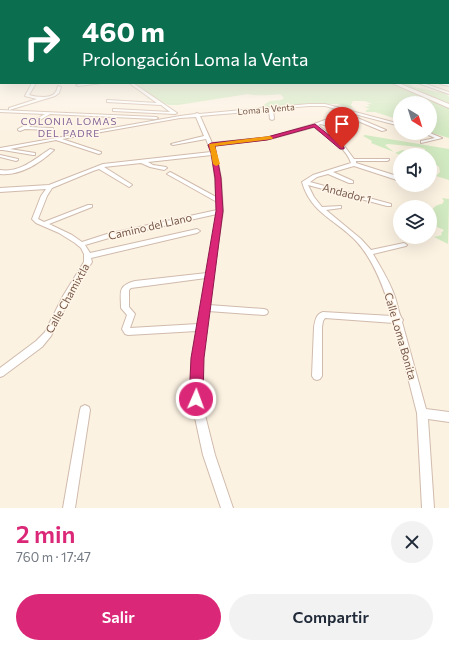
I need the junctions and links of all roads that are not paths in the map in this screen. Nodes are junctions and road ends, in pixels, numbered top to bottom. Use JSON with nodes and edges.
{"nodes":[{"id":1,"x":33,"y":86,"type":"edge"},
{"id":2,"x":135,"y":86,"type":"edge"},
{"id":3,"x":400,"y":86,"type":"edge"},
{"id":4,"x":428,"y":86,"type":"edge"},
{"id":5,"x":59,"y":87,"type":"dead end"},
{"id":6,"x":449,"y":93,"type":"edge"},
{"id":7,"x":42,"y":100,"type":"junction"},
{"id":8,"x":108,"y":101,"type":"dead end"},
{"id":9,"x":162,"y":104,"type":"junction"},
{"id":10,"x":449,"y":106,"type":"edge"},
{"id":11,"x":271,"y":108,"type":"junction"},
{"id":12,"x":169,"y":109,"type":"junction"},
{"id":13,"x":2,"y":111,"type":"edge"},
{"id":14,"x":351,"y":112,"type":"junction"},
{"id":15,"x":50,"y":113,"type":"junction"},
{"id":16,"x":176,"y":114,"type":"junction"},
{"id":17,"x":197,"y":114,"type":"junction"},
{"id":18,"x":180,"y":116,"type":"junction"},
{"id":19,"x":168,"y":118,"type":"junction"},
{"id":20,"x":336,"y":118,"type":"junction"},
{"id":21,"x":272,"y":119,"type":"dead end"},
{"id":22,"x":393,"y":123,"type":"edge"},
{"id":23,"x":318,"y":124,"type":"junction"},
{"id":24,"x":336,"y":128,"type":"dead end"},
{"id":25,"x":51,"y":130,"type":"dead end"},
{"id":26,"x":384,"y":130,"type":"dead end"},
{"id":27,"x":54,"y":139,"type":"junction"},
{"id":28,"x":432,"y":140,"type":"edge"},
{"id":29,"x":423,"y":142,"type":"dead end"},
{"id":30,"x":173,"y":144,"type":"dead end"},
{"id":31,"x":211,"y":145,"type":"junction"},
{"id":32,"x":0,"y":149,"type":"edge"},
{"id":33,"x":52,"y":150,"type":"dead end"},
{"id":34,"x":99,"y":152,"type":"dead end"},
{"id":35,"x":33,"y":154,"type":"dead end"},
{"id":36,"x":0,"y":156,"type":"edge"},
{"id":37,"x":16,"y":160,"type":"dead end"},
{"id":38,"x":387,"y":160,"type":"dead end"},
{"id":39,"x":143,"y":162,"type":"junction"},
{"id":40,"x":353,"y":162,"type":"junction"},
{"id":41,"x":100,"y":167,"type":"junction"},
{"id":42,"x":164,"y":168,"type":"dead end"},
{"id":43,"x":0,"y":172,"type":"edge"},
{"id":44,"x":329,"y":172,"type":"junction"},
{"id":45,"x":170,"y":174,"type":"dead end"},
{"id":46,"x":393,"y":176,"type":"edge"},
{"id":47,"x":305,"y":182,"type":"junction"},
{"id":48,"x":351,"y":182,"type":"dead end"},
{"id":49,"x":129,"y":185,"type":"dead end"},
{"id":50,"x":50,"y":187,"type":"junction"},
{"id":51,"x":0,"y":190,"type":"edge"},
{"id":52,"x":219,"y":201,"type":"junction"},
{"id":53,"x":389,"y":205,"type":"dead end"},
{"id":54,"x":90,"y":206,"type":"dead end"},
{"id":55,"x":339,"y":207,"type":"dead end"},
{"id":56,"x":321,"y":209,"type":"junction"},
{"id":57,"x":220,"y":211,"type":"junction"},
{"id":58,"x":44,"y":224,"type":"junction"},
{"id":59,"x":197,"y":231,"type":"dead end"},
{"id":60,"x":82,"y":244,"type":"junction"},
{"id":61,"x":404,"y":245,"type":"dead end"},
{"id":62,"x":369,"y":253,"type":"junction"},
{"id":63,"x":89,"y":256,"type":"junction"},
{"id":64,"x":209,"y":275,"type":"junction"},
{"id":65,"x":204,"y":308,"type":"junction"},
{"id":66,"x":264,"y":312,"type":"dead end"},
{"id":67,"x":399,"y":320,"type":"junction"},
{"id":68,"x":202,"y":327,"type":"junction"},
{"id":69,"x":0,"y":373,"type":"edge"},
{"id":70,"x":317,"y":376,"type":"dead end"},
{"id":71,"x":85,"y":410,"type":"dead end"},
{"id":72,"x":422,"y":413,"type":"junction"},
{"id":73,"x":449,"y":417,"type":"edge"},
{"id":74,"x":69,"y":508,"type":"edge"},
{"id":75,"x":227,"y":508,"type":"edge"},
{"id":76,"x":428,"y":508,"type":"edge"}],
"edges":[{"from":1,"to":7,"type":"street"},
{"from":2,"to":9,"type":"street"},
{"from":3,"to":10,"type":"main road"},
{"from":4,"to":6,"type":"street"},
{"from":5,"to":7,"type":"street"},
{"from":7,"to":13,"type":"street"},
{"from":8,"to":9,"type":"street"},
{"from":9,"to":12,"type":"street"},
{"from":11,"to":14,"type":"street","name":"Loma la Venta"},
{"from":11,"to":17,"type":"street","name":"Loma la Venta"},
{"from":11,"to":21,"type":"street"},
{"from":12,"to":16,"type":"street"},
{"from":12,"to":16,"type":"street"},
{"from":13,"to":15,"type":"street"},
{"from":14,"to":20,"type":"street"},
{"from":14,"to":22,"type":"street","name":"Loma la Venta"},
{"from":15,"to":19,"type":"street"},
{"from":15,"to":25,"type":"street"},
{"from":16,"to":18,"type":"street"},
{"from":17,"to":18,"type":"street","name":"Loma la Venta"},
{"from":17,"to":31,"type":"street"},
{"from":18,"to":19,"type":"street","name":"Loma la Venta"},
{"from":19,"to":27,"type":"street"},
{"from":20,"to":23,"type":"street"},
{"from":20,"to":26,"type":"street"},
{"from":23,"to":24,"type":"street"},
{"from":23,"to":31,"type":"street"},
{"from":23,"to":40,"type":"street"},
{"from":27,"to":32,"type":"street"},
{"from":27,"to":34,"type":"street"},
{"from":28,"to":29,"type":"street"},
{"from":30,"to":31,"type":"street"},
{"from":31,"to":39,"type":"street"},
{"from":31,"to":52,"type":"street"},
{"from":32,"to":35,"type":"street"},
{"from":33,"to":43,"type":"street"},
{"from":36,"to":37,"type":"street"},
{"from":38,"to":40,"type":"street"},
{"from":39,"to":41,"type":"street"},
{"from":39,"to":42,"type":"street"},
{"from":40,"to":44,"type":"street"},
{"from":40,"to":46,"type":"street"},
{"from":41,"to":49,"type":"street"},
{"from":41,"to":50,"type":"street"},
{"from":44,"to":47,"type":"street"},
{"from":44,"to":48,"type":"street"},
{"from":45,"to":52,"type":"street"},
{"from":47,"to":53,"type":"street","name":"Andador 1"},
{"from":47,"to":56,"type":"street","name":"Calle Loma Bonita"},
{"from":50,"to":51,"type":"street"},
{"from":50,"to":58,"type":"street"},
{"from":52,"to":57,"type":"street"},
{"from":54,"to":58,"type":"street"},
{"from":55,"to":56,"type":"street"},
{"from":56,"to":62,"type":"street","name":"Calle Loma Bonita"},
{"from":57,"to":60,"type":"street","name":"Camino del Llano"},
{"from":57,"to":64,"type":"street"},
{"from":58,"to":60,"type":"street","name":"Calle Chamixtla"},
{"from":59,"to":63,"type":"street"},
{"from":60,"to":63,"type":"street","name":"Calle Chamixtla"},
{"from":61,"to":62,"type":"street"},
{"from":62,"to":67,"type":"street","name":"Calle Loma Bonita"},
{"from":63,"to":69,"type":"street","name":"Calle Chamixtla"},
{"from":64,"to":65,"type":"street"},
{"from":64,"to":68,"type":"street"},
{"from":65,"to":66,"type":"street"},
{"from":65,"to":68,"type":"street"},
{"from":67,"to":70,"type":"street"},
{"from":67,"to":72,"type":"street","name":"Calle Loma Bonita"},
{"from":68,"to":75,"type":"street"},
{"from":71,"to":74,"type":"street"},
{"from":72,"to":73,"type":"street"},
{"from":72,"to":76,"type":"street","name":"Calle Loma Bonita"}]}
